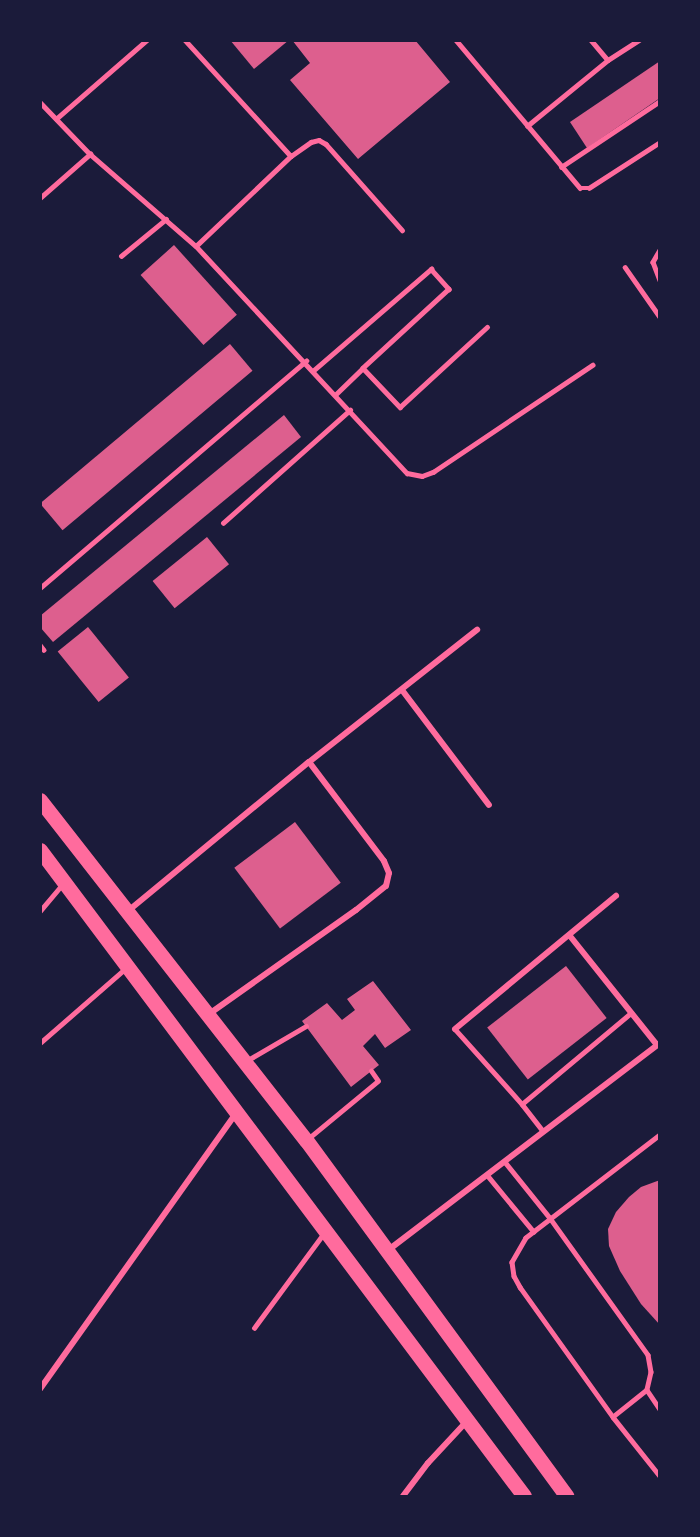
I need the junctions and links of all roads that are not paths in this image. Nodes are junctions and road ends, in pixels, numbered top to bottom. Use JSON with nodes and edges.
{"nodes":[{"id":1,"x":147,"y":40,"type":"edge"},
{"id":2,"x":185,"y":40,"type":"edge"},
{"id":3,"x":456,"y":40,"type":"edge"},
{"id":4,"x":591,"y":40,"type":"edge"},
{"id":5,"x":639,"y":40,"type":"edge"},
{"id":6,"x":608,"y":60,"type":"junction"},
{"id":7,"x":660,"y":101,"type":"edge"},
{"id":8,"x":40,"y":102,"type":"edge"},
{"id":9,"x":56,"y":120,"type":"junction"},
{"id":10,"x":527,"y":126,"type":"junction"},
{"id":11,"x":660,"y":142,"type":"edge"},
{"id":12,"x":90,"y":154,"type":"junction"},
{"id":13,"x":291,"y":156,"type":"junction"},
{"id":14,"x":561,"y":167,"type":"junction"},
{"id":15,"x":40,"y":198,"type":"edge"},
{"id":16,"x":166,"y":219,"type":"junction"},
{"id":17,"x":402,"y":230,"type":"dead end"},
{"id":18,"x":196,"y":246,"type":"junction"},
{"id":19,"x":660,"y":250,"type":"edge"},
{"id":20,"x":121,"y":256,"type":"dead end"},
{"id":21,"x":624,"y":267,"type":"dead end"},
{"id":22,"x":660,"y":280,"type":"edge"},
{"id":23,"x":660,"y":317,"type":"edge"},
{"id":24,"x":487,"y":327,"type":"dead end"},
{"id":25,"x":306,"y":361,"type":"junction"},
{"id":26,"x":592,"y":365,"type":"dead end"},
{"id":27,"x":363,"y":368,"type":"junction"},
{"id":28,"x":314,"y":370,"type":"junction"},
{"id":29,"x":336,"y":394,"type":"junction"},
{"id":30,"x":350,"y":410,"type":"junction"},
{"id":31,"x":223,"y":523,"type":"dead end"},
{"id":32,"x":40,"y":588,"type":"edge"},
{"id":33,"x":477,"y":630,"type":"dead end"},
{"id":34,"x":402,"y":690,"type":"junction"},
{"id":35,"x":309,"y":762,"type":"junction"},
{"id":36,"x":40,"y":800,"type":"edge"},
{"id":37,"x":489,"y":806,"type":"dead end"},
{"id":38,"x":40,"y":850,"type":"edge"},
{"id":39,"x":64,"y":882,"type":"junction"},
{"id":40,"x":616,"y":896,"type":"dead end"},
{"id":41,"x":40,"y":910,"type":"edge"},
{"id":42,"x":128,"y":912,"type":"junction"},
{"id":43,"x":570,"y":936,"type":"junction"},
{"id":44,"x":128,"y":966,"type":"junction"},
{"id":45,"x":631,"y":1013,"type":"junction"},
{"id":46,"x":208,"y":1014,"type":"junction"},
{"id":47,"x":306,"y":1026,"type":"dead end"},
{"id":48,"x":455,"y":1029,"type":"joint"},
{"id":49,"x":40,"y":1043,"type":"edge"},
{"id":50,"x":658,"y":1044,"type":"edge"},
{"id":51,"x":246,"y":1061,"type":"junction"},
{"id":52,"x":371,"y":1071,"type":"dead end"},
{"id":53,"x":522,"y":1104,"type":"junction"},
{"id":54,"x":237,"y":1112,"type":"junction"},
{"id":55,"x":543,"y":1131,"type":"junction"},
{"id":56,"x":660,"y":1135,"type":"edge"},
{"id":57,"x":306,"y":1140,"type":"junction"},
{"id":58,"x":505,"y":1162,"type":"junction"},
{"id":59,"x":488,"y":1176,"type":"junction"},
{"id":60,"x":550,"y":1218,"type":"junction"},
{"id":61,"x":325,"y":1231,"type":"junction"},
{"id":62,"x":534,"y":1232,"type":"junction"},
{"id":63,"x":387,"y":1251,"type":"junction"},
{"id":64,"x":254,"y":1328,"type":"dead end"},
{"id":65,"x":40,"y":1389,"type":"edge"},
{"id":66,"x":646,"y":1390,"type":"junction"},
{"id":67,"x":660,"y":1409,"type":"edge"},
{"id":68,"x":612,"y":1417,"type":"junction"},
{"id":69,"x":467,"y":1421,"type":"junction"},
{"id":70,"x":660,"y":1476,"type":"edge"},
{"id":71,"x":403,"y":1497,"type":"edge"},
{"id":72,"x":524,"y":1497,"type":"edge"},
{"id":73,"x":567,"y":1497,"type":"edge"}],
"edges":[{"from":1,"to":9,"type":"lane"},
{"from":2,"to":13,"type":"lane"},
{"from":3,"to":10,"type":"lane"},
{"from":4,"to":6,"type":"lane"},
{"from":5,"to":6,"type":"lane"},
{"from":6,"to":10,"type":"lane"},
{"from":7,"to":14,"type":"lane"},
{"from":8,"to":9,"type":"lane"},
{"from":9,"to":12,"type":"lane"},
{"from":10,"to":14,"type":"lane"},
{"from":11,"to":14,"type":"lane"},
{"from":12,"to":15,"type":"lane"},
{"from":12,"to":16,"type":"lane"},
{"from":13,"to":17,"type":"lane"},
{"from":13,"to":18,"type":"lane"},
{"from":16,"to":18,"type":"lane"},
{"from":16,"to":20,"type":"lane"},
{"from":18,"to":25,"type":"lane"},
{"from":19,"to":22,"type":"lane"},
{"from":21,"to":23,"type":"lane"},
{"from":24,"to":27,"type":"lane"},
{"from":25,"to":28,"type":"lane"},
{"from":25,"to":32,"type":"lane"},
{"from":26,"to":30,"type":"lane"},
{"from":27,"to":28,"type":"lane"},
{"from":27,"to":29,"type":"lane"},
{"from":28,"to":29,"type":"lane"},
{"from":29,"to":30,"type":"lane"},
{"from":30,"to":31,"type":"lane"},
{"from":33,"to":34,"type":"street"},
{"from":34,"to":35,"type":"street"},
{"from":34,"to":37,"type":"street"},
{"from":35,"to":42,"type":"street"},
{"from":35,"to":46,"type":"street"},
{"from":36,"to":42,"type":"main road"},
{"from":38,"to":39,"type":"main road"},
{"from":39,"to":41,"type":"lane"},
{"from":39,"to":44,"type":"main road"},
{"from":40,"to":43,"type":"street"},
{"from":42,"to":46,"type":"main road"},
{"from":43,"to":45,"type":"street"},
{"from":43,"to":48,"type":"street"},
{"from":44,"to":49,"type":"lane"},
{"from":44,"to":54,"type":"main road"},
{"from":45,"to":50,"type":"street"},
{"from":45,"to":53,"type":"lane"},
{"from":46,"to":51,"type":"main road"},
{"from":47,"to":51,"type":"lane"},
{"from":48,"to":53,"type":"lane"},
{"from":50,"to":55,"type":"street"},
{"from":51,"to":57,"type":"main road"},
{"from":52,"to":57,"type":"lane"},
{"from":53,"to":55,"type":"lane"},
{"from":54,"to":61,"type":"main road"},
{"from":54,"to":65,"type":"street"},
{"from":55,"to":58,"type":"street"},
{"from":56,"to":60,"type":"lane"},
{"from":57,"to":63,"type":"main road"},
{"from":58,"to":59,"type":"street"},
{"from":58,"to":60,"type":"lane"},
{"from":59,"to":62,"type":"lane"},
{"from":59,"to":63,"type":"street"},
{"from":60,"to":62,"type":"lane"},
{"from":60,"to":66,"type":"lane"},
{"from":61,"to":64,"type":"lane"},
{"from":61,"to":69,"type":"main road"},
{"from":62,"to":68,"type":"lane"},
{"from":63,"to":73,"type":"main road"},
{"from":66,"to":67,"type":"lane"},
{"from":66,"to":68,"type":"lane"},
{"from":68,"to":70,"type":"lane"},
{"from":69,"to":71,"type":"street"},
{"from":69,"to":72,"type":"main road"}]}
